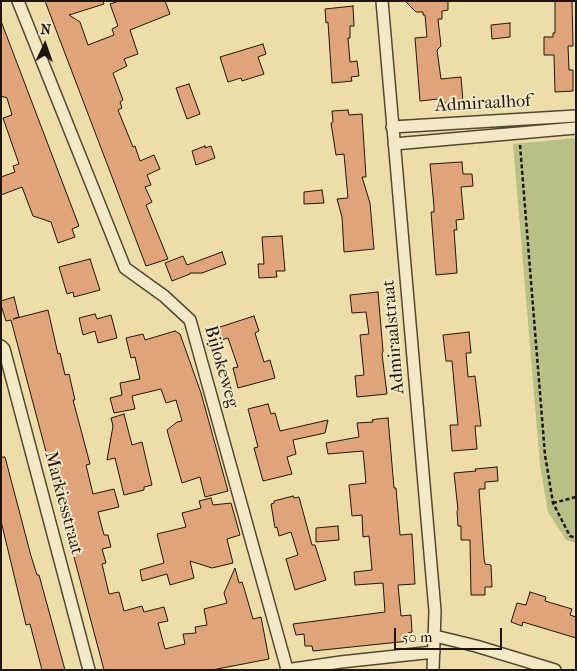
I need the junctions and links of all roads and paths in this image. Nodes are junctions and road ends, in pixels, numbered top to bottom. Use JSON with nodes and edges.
{"nodes":[{"id":1,"x":18,"y":1,"type":"edge"},
{"id":2,"x":382,"y":1,"type":"edge"},
{"id":3,"x":576,"y":116,"type":"edge"},
{"id":4,"x":392,"y":127,"type":"junction"},
{"id":5,"x":576,"y":128,"type":"edge"},
{"id":6,"x":519,"y":133,"type":"junction"},
{"id":7,"x":394,"y":144,"type":"junction"},
{"id":8,"x":1,"y":346,"type":"edge"},
{"id":9,"x":576,"y":497,"type":"edge"},
{"id":10,"x":553,"y":503,"type":"junction"},
{"id":11,"x":576,"y":538,"type":"edge"},
{"id":12,"x":435,"y":636,"type":"junction"},
{"id":13,"x":434,"y":652,"type":"junction"},
{"id":14,"x":89,"y":670,"type":"edge"},
{"id":15,"x":287,"y":670,"type":"edge"},
{"id":16,"x":434,"y":670,"type":"edge"},
{"id":17,"x":555,"y":670,"type":"edge"}],
"edges":[{"from":1,"to":15,"type":"street","name":"Bijlokeweg"},
{"from":2,"to":4,"type":"street","name":"Admiraalstraat"},
{"from":3,"to":4,"type":"street","name":"Admiraalhof"},
{"from":4,"to":7,"type":"street","name":"Admiraalstraat"},
{"from":5,"to":6,"type":"street","name":"Admiraalhof"},
{"from":6,"to":7,"type":"street","name":"Admiraalhof"},
{"from":6,"to":10,"type":"path"},
{"from":7,"to":12,"type":"street","name":"Admiraalstraat"},
{"from":8,"to":14,"type":"street","name":"Markiesstraat"},
{"from":9,"to":10,"type":"path"},
{"from":10,"to":11,"type":"path"},
{"from":12,"to":13,"type":"street","name":"Admiraalstraat"},
{"from":12,"to":17,"type":"street"},
{"from":13,"to":15,"type":"street","name":"Bijlokeweg"},
{"from":13,"to":16,"type":"street","name":"Admiraalstraat"}]}
